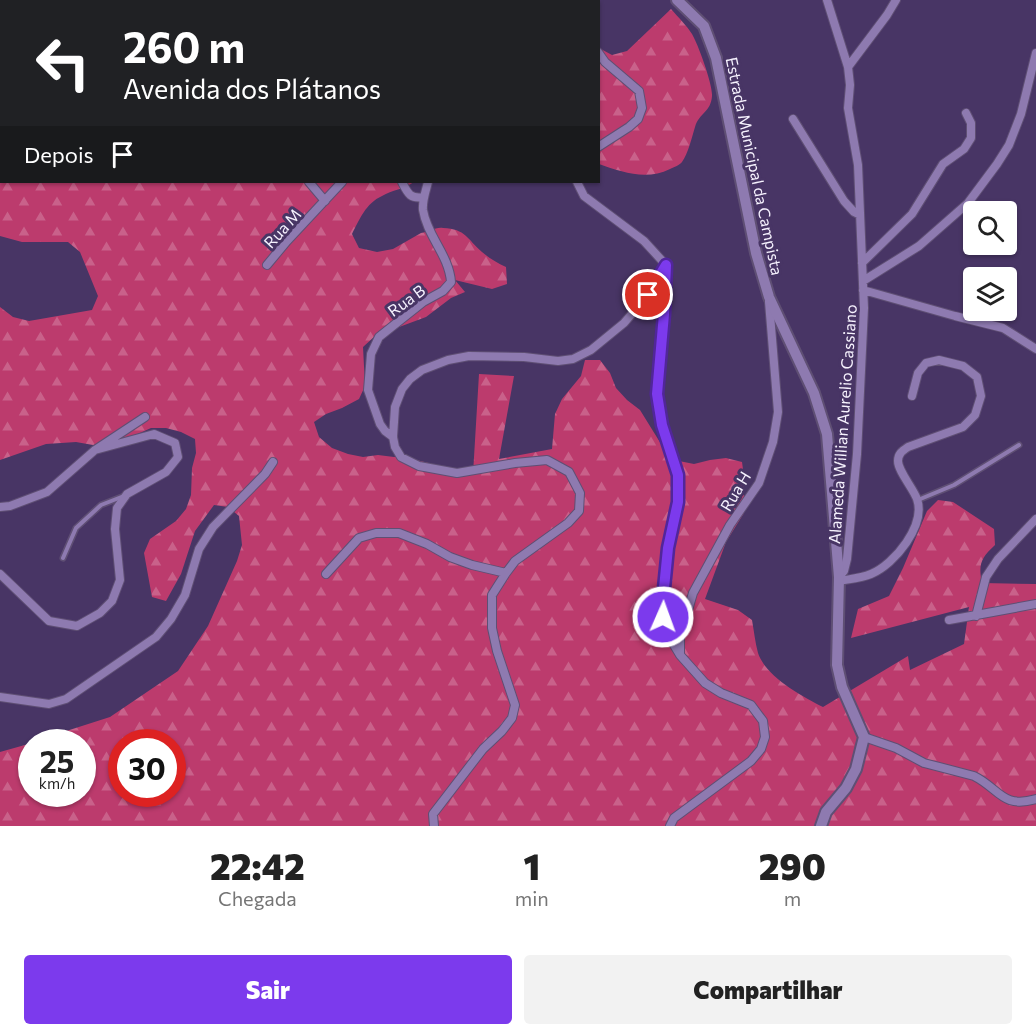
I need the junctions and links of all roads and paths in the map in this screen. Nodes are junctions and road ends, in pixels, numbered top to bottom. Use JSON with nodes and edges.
{"nodes":[{"id":1,"x":677,"y":0,"type":"edge"},
{"id":2,"x":827,"y":0,"type":"edge"},
{"id":3,"x":896,"y":0,"type":"edge"},
{"id":4,"x":1036,"y":53,"type":"edge"},
{"id":5,"x":600,"y":55,"type":"edge"},
{"id":6,"x":848,"y":67,"type":"junction"},
{"id":7,"x":966,"y":113,"type":"dead end"},
{"id":8,"x":793,"y":119,"type":"dead end"},
{"id":9,"x":600,"y":146,"type":"edge"},
{"id":10,"x":310,"y":183,"type":"edge"},
{"id":11,"x":341,"y":183,"type":"edge"},
{"id":12,"x":402,"y":183,"type":"edge"},
{"id":13,"x":428,"y":183,"type":"edge"},
{"id":14,"x":578,"y":183,"type":"edge"},
{"id":15,"x":424,"y":196,"type":"junction"},
{"id":16,"x":325,"y":201,"type":"junction"},
{"id":17,"x":860,"y":215,"type":"junction"},
{"id":18,"x":862,"y":263,"type":"junction"},
{"id":19,"x":267,"y":265,"type":"dead end"},
{"id":20,"x":666,"y":265,"type":"junction"},
{"id":21,"x":863,"y":285,"type":"junction"},
{"id":22,"x":769,"y":297,"type":"junction"},
{"id":23,"x":1036,"y":349,"type":"edge"},
{"id":24,"x":912,"y":396,"type":"dead end"},
{"id":25,"x":145,"y":417,"type":"dead end"},
{"id":26,"x":393,"y":437,"type":"junction"},
{"id":27,"x":1019,"y":445,"type":"dead end"},
{"id":28,"x":95,"y":450,"type":"junction"},
{"id":29,"x":273,"y":462,"type":"dead end"},
{"id":30,"x":128,"y":494,"type":"junction"},
{"id":31,"x":918,"y":501,"type":"junction"},
{"id":32,"x":0,"y":507,"type":"edge"},
{"id":33,"x":1036,"y":519,"type":"edge"},
{"id":34,"x":63,"y":558,"type":"dead end"},
{"id":35,"x":326,"y":573,"type":"dead end"},
{"id":36,"x":506,"y":573,"type":"junction"},
{"id":37,"x":0,"y":574,"type":"edge"},
{"id":38,"x":839,"y":579,"type":"junction"},
{"id":39,"x":1036,"y":604,"type":"edge"},
{"id":40,"x":976,"y":616,"type":"junction"},
{"id":41,"x":949,"y":620,"type":"dead end"},
{"id":42,"x":680,"y":655,"type":"junction"},
{"id":43,"x":0,"y":697,"type":"edge"},
{"id":44,"x":864,"y":737,"type":"junction"},
{"id":45,"x":1036,"y":798,"type":"edge"},
{"id":46,"x":434,"y":826,"type":"edge"},
{"id":47,"x":670,"y":826,"type":"edge"},
{"id":48,"x":822,"y":826,"type":"edge"}],
"edges":[{"from":1,"to":22,"type":"main road","name":"Estrada Municipal da Campista"},
{"from":2,"to":6,"type":"street","name":"Alameda Willian Aurelio Cassiano"},
{"from":3,"to":6,"type":"street"},
{"from":4,"to":21,"type":"street"},
{"from":5,"to":9,"type":"street"},
{"from":6,"to":17,"type":"street","name":"Alameda Willian Aurelio Cassiano"},
{"from":7,"to":18,"type":"street"},
{"from":8,"to":17,"type":"street"},
{"from":10,"to":16,"type":"street"},
{"from":11,"to":16,"type":"street","name":"Rua M"},
{"from":12,"to":15,"type":"street"},
{"from":13,"to":15,"type":"street","name":"Rua B"},
{"from":14,"to":20,"type":"street"},
{"from":15,"to":26,"type":"street","name":"Rua B"},
{"from":16,"to":19,"type":"street","name":"Rua M"},
{"from":17,"to":18,"type":"street","name":"Alameda Willian Aurelio Cassiano"},
{"from":18,"to":21,"type":"street","name":"Alameda Willian Aurelio Cassiano"},
{"from":20,"to":26,"type":"street"},
{"from":20,"to":42,"type":"street"},
{"from":21,"to":23,"type":"street"},
{"from":21,"to":38,"type":"street","name":"Alameda Willian Aurelio Cassiano"},
{"from":22,"to":38,"type":"main road","name":"Estrada Municipal da Campista"},
{"from":22,"to":42,"type":"street","name":"Rua H"},
{"from":24,"to":31,"type":"street"},
{"from":25,"to":28,"type":"street"},
{"from":26,"to":36,"type":"street"},
{"from":27,"to":31,"type":"lane"},
{"from":28,"to":30,"type":"street"},
{"from":28,"to":32,"type":"street"},
{"from":29,"to":43,"type":"street"},
{"from":30,"to":34,"type":"lane"},
{"from":30,"to":37,"type":"street"},
{"from":31,"to":38,"type":"street"},
{"from":33,"to":40,"type":"street"},
{"from":35,"to":36,"type":"street"},
{"from":36,"to":46,"type":"street"},
{"from":38,"to":44,"type":"main road","name":"Estrada Municipal da Campista"},
{"from":39,"to":40,"type":"street"},
{"from":40,"to":41,"type":"street"},
{"from":42,"to":47,"type":"street"},
{"from":44,"to":45,"type":"street"},
{"from":44,"to":48,"type":"main road"}]}
